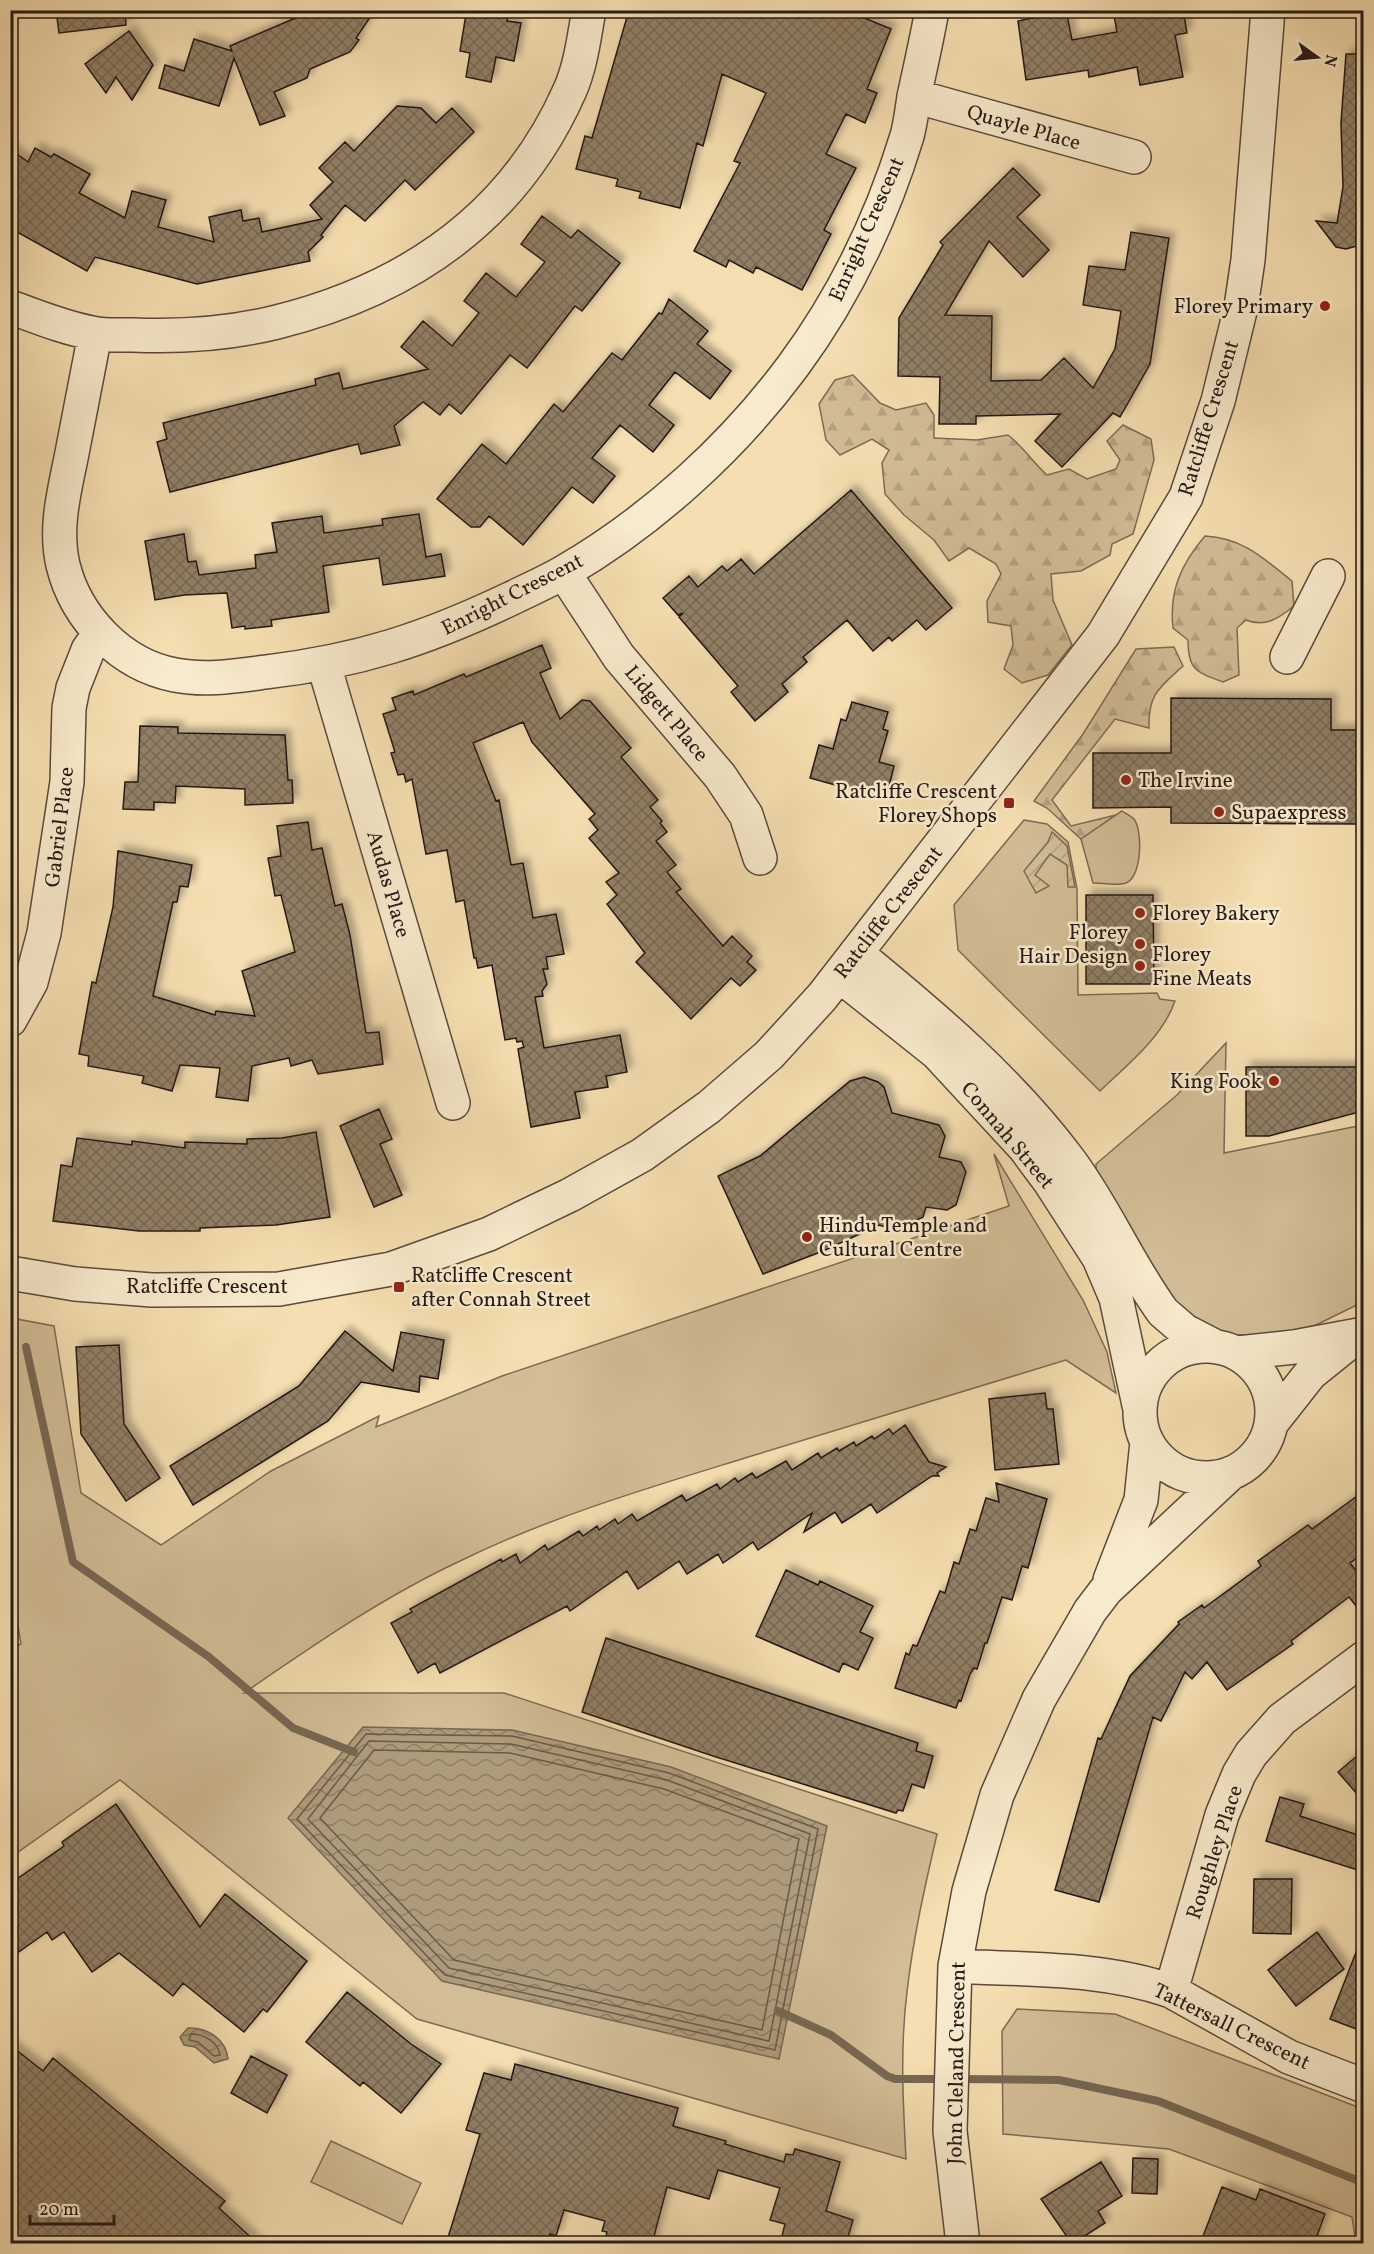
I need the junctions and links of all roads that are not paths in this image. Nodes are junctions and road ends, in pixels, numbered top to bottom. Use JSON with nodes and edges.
{"nodes":[{"id":1,"x":589,"y":10,"type":"edge"},
{"id":2,"x":932,"y":10,"type":"edge"},
{"id":3,"x":1268,"y":10,"type":"edge"},
{"id":4,"x":914,"y":96,"type":"junction"},
{"id":5,"x":1134,"y":157,"type":"dead end"},
{"id":6,"x":10,"y":307,"type":"edge"},
{"id":7,"x":95,"y":334,"type":"junction"},
{"id":8,"x":564,"y":573,"type":"junction"},
{"id":9,"x":1328,"y":576,"type":"dead end"},
{"id":10,"x":100,"y":633,"type":"junction"},
{"id":11,"x":1287,"y":657,"type":"dead end"},
{"id":12,"x":324,"y":665,"type":"junction"},
{"id":13,"x":760,"y":858,"type":"dead end"},
{"id":14,"x":848,"y":964,"type":"junction"},
{"id":15,"x":10,"y":1020,"type":"edge"},
{"id":16,"x":453,"y":1103,"type":"dead end"},
{"id":17,"x":10,"y":1273,"type":"edge"},
{"id":18,"x":1360,"y":1335,"type":"edge"},
{"id":19,"x":1225,"y":1349,"type":"junction"},
{"id":20,"x":1139,"y":1405,"type":"junction"},
{"id":21,"x":1273,"y":1421,"type":"junction"},
{"id":22,"x":1148,"y":1442,"type":"junction"},
{"id":23,"x":1231,"y":1473,"type":"junction"},
{"id":24,"x":1106,"y":1590,"type":"junction"},
{"id":25,"x":1364,"y":1658,"type":"edge"},
{"id":26,"x":955,"y":1966,"type":"junction"},
{"id":27,"x":1171,"y":1991,"type":"junction"},
{"id":28,"x":1364,"y":2086,"type":"edge"},
{"id":29,"x":963,"y":2244,"type":"edge"}],
"edges":[{"from":1,"to":7,"type":"street"},
{"from":2,"to":4,"type":"street","name":"Enright Crescent"},
{"from":3,"to":14,"type":"street","name":"Ratcliffe Crescent"},
{"from":4,"to":5,"type":"street","name":"Quayle Place"},
{"from":4,"to":8,"type":"street","name":"Enright Crescent"},
{"from":6,"to":7,"type":"street"},
{"from":7,"to":10,"type":"street","name":"Enright Crescent"},
{"from":8,"to":12,"type":"street","name":"Enright Crescent"},
{"from":8,"to":13,"type":"street","name":"Lidgett Place"},
{"from":9,"to":11,"type":"street"},
{"from":10,"to":12,"type":"street","name":"Enright Crescent"},
{"from":10,"to":15,"type":"street","name":"Gabriel Place"},
{"from":12,"to":16,"type":"street","name":"Audas Place"},
{"from":14,"to":17,"type":"street","name":"Ratcliffe Crescent"},
{"from":14,"to":19,"type":"street","name":"Connah Street"},
{"from":14,"to":20,"type":"street","name":"Connah Street"},
{"from":18,"to":19,"type":"street"},
{"from":18,"to":21,"type":"street"},
{"from":19,"to":20,"type":"street"},
{"from":19,"to":21,"type":"street"},
{"from":20,"to":22,"type":"street"},
{"from":21,"to":23,"type":"street"},
{"from":22,"to":23,"type":"street"},
{"from":22,"to":24,"type":"street","name":"John Cleland Crescent"},
{"from":23,"to":24,"type":"street","name":"John Cleland Crescent"},
{"from":24,"to":26,"type":"street","name":"John Cleland Crescent"},
{"from":25,"to":27,"type":"street","name":"Roughley Place"},
{"from":26,"to":27,"type":"street","name":"Tattersall Crescent"},
{"from":26,"to":29,"type":"street","name":"John Cleland Crescent"},
{"from":27,"to":28,"type":"street","name":"Tattersall Crescent"}]}
